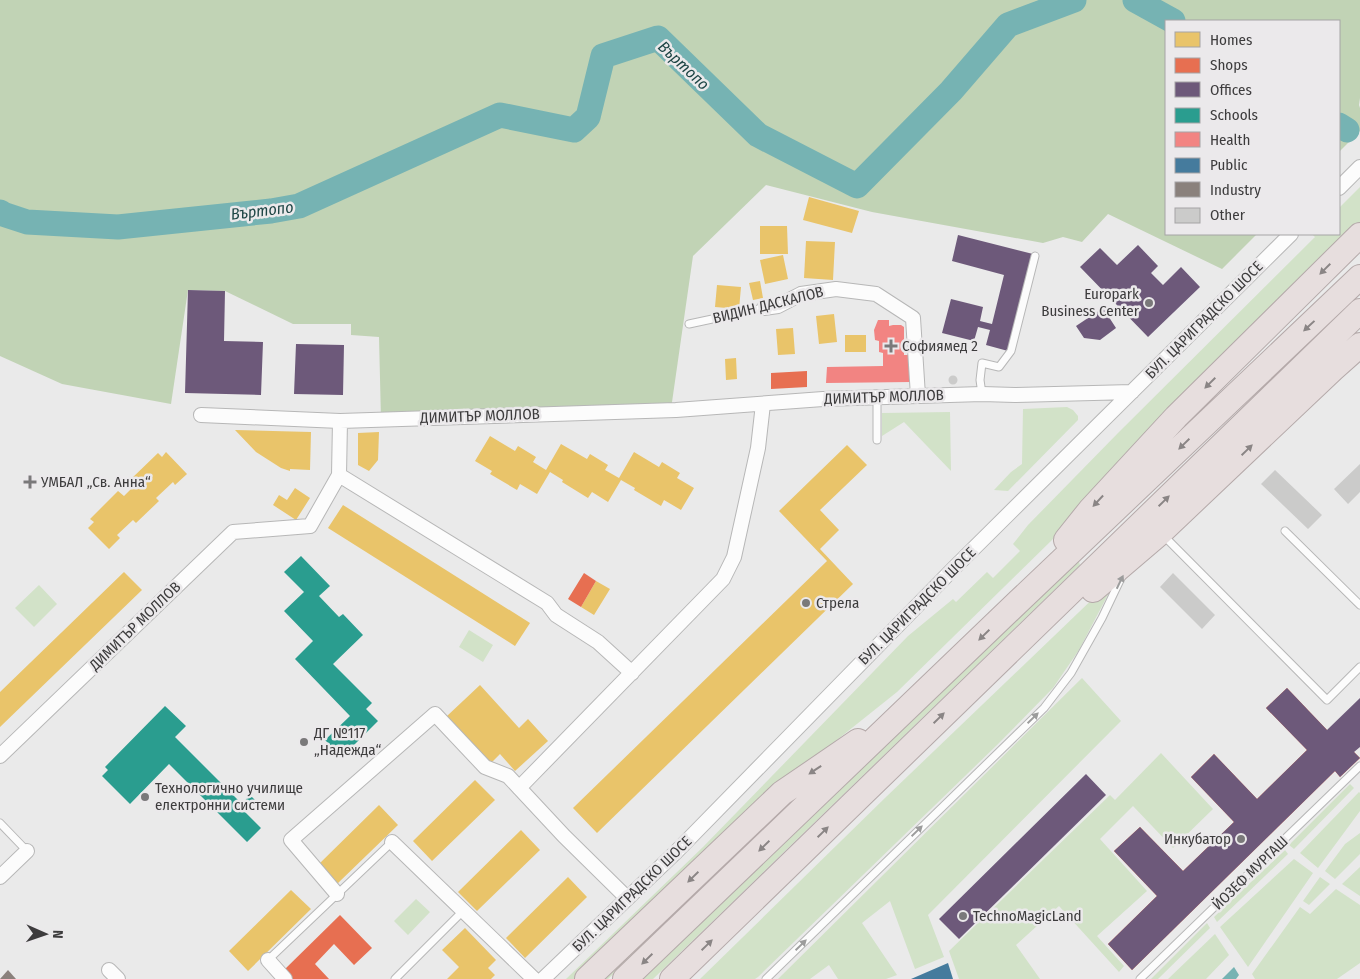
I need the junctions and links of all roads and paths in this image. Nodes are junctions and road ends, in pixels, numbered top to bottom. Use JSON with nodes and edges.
{"nodes":[{"id":1,"x":1360,"y":167,"type":"edge"},
{"id":2,"x":1340,"y":187,"type":"edge"},
{"id":3,"x":1290,"y":235,"type":"edge"},
{"id":4,"x":1360,"y":235,"type":"edge"},
{"id":5,"x":1035,"y":256,"type":"dead end"},
{"id":6,"x":1358,"y":279,"type":"edge"},
{"id":7,"x":764,"y":308,"type":"joint"},
{"id":8,"x":1360,"y":311,"type":"edge"},
{"id":9,"x":689,"y":324,"type":"dead end"},
{"id":10,"x":1360,"y":345,"type":"edge"},
{"id":11,"x":1132,"y":392,"type":"junction"},
{"id":12,"x":982,"y":394,"type":"junction"},
{"id":13,"x":918,"y":396,"type":"junction"},
{"id":14,"x":877,"y":397,"type":"junction"},
{"id":15,"x":763,"y":404,"type":"junction"},
{"id":16,"x":201,"y":414,"type":"dead end"},
{"id":17,"x":340,"y":421,"type":"junction"},
{"id":18,"x":876,"y":440,"type":"dead end"},
{"id":19,"x":339,"y":475,"type":"junction"},
{"id":20,"x":1285,"y":531,"type":"dead end"},
{"id":21,"x":1161,"y":532,"type":"junction"},
{"id":22,"x":1134,"y":554,"type":"junction"},
{"id":23,"x":1019,"y":601,"type":"junction"},
{"id":24,"x":1360,"y":605,"type":"edge"},
{"id":25,"x":1028,"y":632,"type":"junction"},
{"id":26,"x":1360,"y":667,"type":"edge"},
{"id":27,"x":632,"y":673,"type":"junction"},
{"id":28,"x":913,"y":704,"type":"junction"},
{"id":29,"x":0,"y":756,"type":"edge"},
{"id":30,"x":1360,"y":766,"type":"edge"},
{"id":31,"x":519,"y":788,"type":"junction"},
{"id":32,"x":0,"y":823,"type":"edge"},
{"id":33,"x":392,"y":842,"type":"joint"},
{"id":34,"x":27,"y":851,"type":"joint"},
{"id":35,"x":0,"y":877,"type":"edge"},
{"id":36,"x":337,"y":894,"type":"junction"},
{"id":37,"x":627,"y":898,"type":"junction"},
{"id":38,"x":463,"y":911,"type":"junction"},
{"id":39,"x":268,"y":960,"type":"joint"},
{"id":40,"x":285,"y":979,"type":"edge"},
{"id":41,"x":395,"y":979,"type":"edge"},
{"id":42,"x":534,"y":979,"type":"edge"},
{"id":43,"x":543,"y":979,"type":"edge"},
{"id":44,"x":586,"y":979,"type":"edge"},
{"id":45,"x":625,"y":979,"type":"edge"},
{"id":46,"x":672,"y":979,"type":"edge"},
{"id":47,"x":766,"y":979,"type":"edge"},
{"id":48,"x":1140,"y":979,"type":"edge"}],
"edges":[{"from":1,"to":2,"type":"street"},
{"from":3,"to":11,"type":"street","name":"БУЛ. ЦАРИГРАДСКО ШОСЕ"},
{"from":4,"to":23,"type":"highway","one_way":true},
{"from":5,"to":12,"type":"lane"},
{"from":6,"to":23,"type":"highway","one_way":true},
{"from":7,"to":9,"type":"lane","name":"ВИДИН ДАСКАЛОВ"},
{"from":7,"to":13,"type":"street","name":"ВИДИН ДАСКАЛОВ"},
{"from":25,"to":8,"type":"highway","one_way":true},
{"from":21,"to":10,"type":"highway","one_way":true},
{"from":11,"to":12,"type":"street","name":"ДИМИТЪР МОЛЛОВ"},
{"from":11,"to":37,"type":"street","name":"БУЛ. ЦАРИГРАДСКО ШОСЕ"},
{"from":12,"to":13,"type":"street","name":"ДИМИТЪР МОЛЛОВ"},
{"from":13,"to":14,"type":"street","name":"ДИМИТЪР МОЛЛОВ"},
{"from":14,"to":15,"type":"street","name":"ДИМИТЪР МОЛЛОВ"},
{"from":14,"to":18,"type":"lane"},
{"from":15,"to":17,"type":"street","name":"ДИМИТЪР МОЛЛОВ"},
{"from":15,"to":27,"type":"street"},
{"from":16,"to":17,"type":"street"},
{"from":17,"to":19,"type":"street","name":"ДИМИТЪР МОЛЛОВ"},
{"from":19,"to":27,"type":"street"},
{"from":19,"to":29,"type":"street","name":"ДИМИТЪР МОЛЛОВ"},
{"from":20,"to":24,"type":"lane"},
{"from":21,"to":22,"type":"highway"},
{"from":21,"to":26,"type":"lane"},
{"from":22,"to":25,"type":"highway"},
{"from":47,"to":22,"type":"lane","one_way":true},
{"from":23,"to":28,"type":"highway","one_way":true},
{"from":46,"to":25,"type":"highway","one_way":true},
{"from":27,"to":31,"type":"street"},
{"from":28,"to":44,"type":"highway","one_way":true},
{"from":28,"to":45,"type":"highway","one_way":true},
{"from":30,"to":48,"type":"lane","name":"ЙОЗЕФ МУРГАШ"},
{"from":31,"to":36,"type":"street"},
{"from":31,"to":37,"type":"street"},
{"from":32,"to":34,"type":"lane"},
{"from":33,"to":36,"type":"lane"},
{"from":33,"to":38,"type":"street"},
{"from":34,"to":35,"type":"street"},
{"from":36,"to":39,"type":"lane"},
{"from":37,"to":43,"type":"street","name":"БУЛ. ЦАРИГРАДСКО ШОСЕ"},
{"from":38,"to":41,"type":"lane"},
{"from":38,"to":42,"type":"street"},
{"from":39,"to":40,"type":"street"}]}
